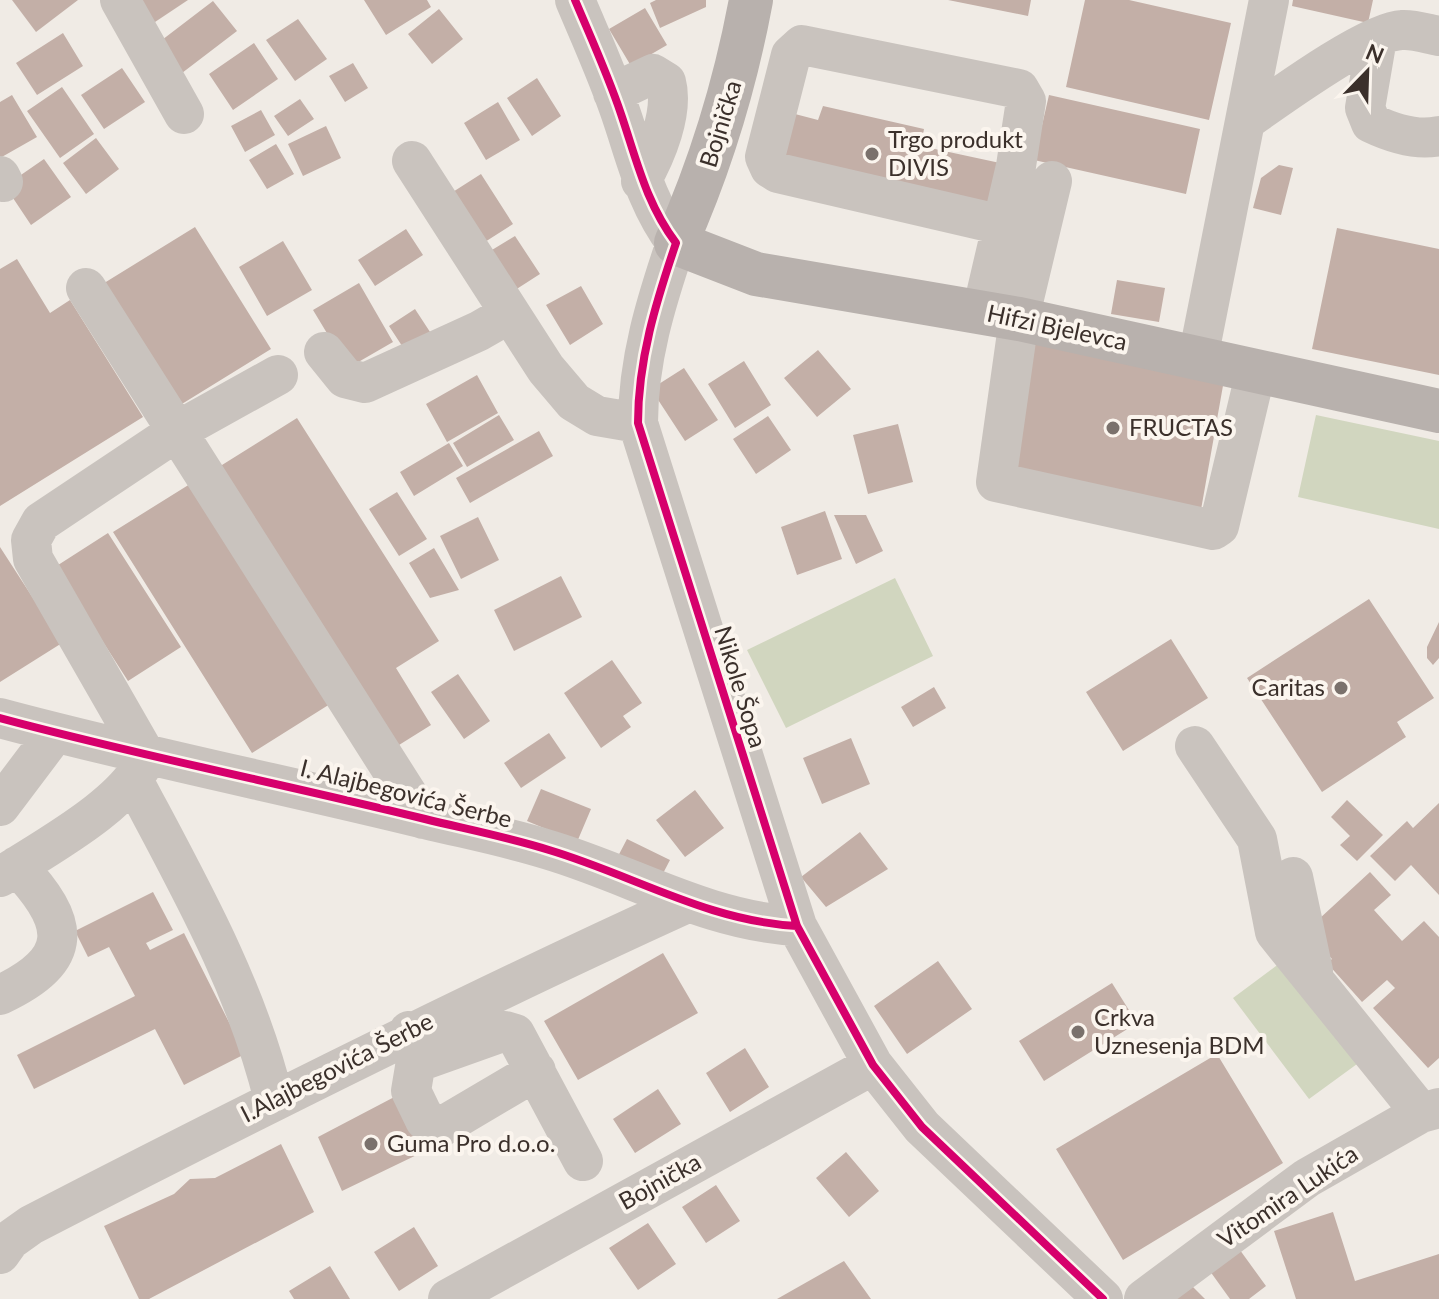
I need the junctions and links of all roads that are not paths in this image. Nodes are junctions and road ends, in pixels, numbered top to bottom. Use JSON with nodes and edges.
{"nodes":[{"id":1,"x":120,"y":0,"type":"edge"},
{"id":2,"x":575,"y":0,"type":"edge"},
{"id":3,"x":751,"y":0,"type":"edge"},
{"id":4,"x":1269,"y":0,"type":"edge"},
{"id":5,"x":1439,"y":36,"type":"edge"},
{"id":6,"x":1377,"y":38,"type":"junction"},
{"id":7,"x":613,"y":93,"type":"junction"},
{"id":8,"x":184,"y":114,"type":"dead end"},
{"id":9,"x":1245,"y":121,"type":"junction"},
{"id":10,"x":1439,"y":136,"type":"edge"},
{"id":11,"x":412,"y":161,"type":"dead end"},
{"id":12,"x":641,"y":181,"type":"junction"},
{"id":13,"x":1052,"y":181,"type":"dead end"},
{"id":14,"x":1002,"y":225,"type":"junction"},
{"id":15,"x":676,"y":243,"type":"junction"},
{"id":16,"x":86,"y":288,"type":"dead end"},
{"id":17,"x":510,"y":313,"type":"junction"},
{"id":18,"x":1000,"y":316,"type":"junction"},
{"id":19,"x":324,"y":352,"type":"dead end"},
{"id":20,"x":1198,"y":358,"type":"junction"},
{"id":21,"x":1256,"y":371,"type":"junction"},
{"id":22,"x":278,"y":375,"type":"dead end"},
{"id":23,"x":1439,"y":411,"type":"edge"},
{"id":24,"x":638,"y":423,"type":"junction"},
{"id":25,"x":179,"y":430,"type":"junction"},
{"id":26,"x":0,"y":718,"type":"edge"},
{"id":27,"x":55,"y":733,"type":"junction"},
{"id":28,"x":1195,"y":746,"type":"dead end"},
{"id":29,"x":140,"y":768,"type":"junction"},
{"id":30,"x":0,"y":806,"type":"edge"},
{"id":31,"x":423,"y":819,"type":"junction"},
{"id":32,"x":8,"y":872,"type":"edge"},
{"id":33,"x":1293,"y":877,"type":"dead end"},
{"id":34,"x":687,"y":903,"type":"junction"},
{"id":35,"x":797,"y":926,"type":"junction"},
{"id":36,"x":1316,"y":983,"type":"junction"},
{"id":37,"x":0,"y":995,"type":"edge"},
{"id":38,"x":417,"y":1046,"type":"junction"},
{"id":39,"x":873,"y":1065,"type":"junction"},
{"id":40,"x":536,"y":1071,"type":"junction"},
{"id":41,"x":274,"y":1100,"type":"junction"},
{"id":42,"x":1430,"y":1110,"type":"edge"},
{"id":43,"x":583,"y":1161,"type":"dead end"},
{"id":44,"x":0,"y":1254,"type":"edge"},
{"id":45,"x":448,"y":1299,"type":"edge"},
{"id":46,"x":1103,"y":1299,"type":"edge"},
{"id":47,"x":1144,"y":1299,"type":"edge"}],
"edges":[{"from":1,"to":8,"type":"street"},
{"from":2,"to":7,"type":"street"},
{"from":3,"to":15,"type":"main road","name":"Bojnička"},
{"from":4,"to":9,"type":"street"},
{"from":5,"to":6,"type":"street"},
{"from":6,"to":9,"type":"street"},
{"from":6,"to":10,"type":"street"},
{"from":7,"to":12,"type":"street"},
{"from":7,"to":12,"type":"street"},
{"from":9,"to":20,"type":"street"},
{"from":11,"to":17,"type":"street"},
{"from":12,"to":15,"type":"street"},
{"from":13,"to":18,"type":"street"},
{"from":14,"to":14,"type":"street"},
{"from":14,"to":18,"type":"street"},
{"from":15,"to":18,"type":"main road","name":"Hifzi Bjelevca"},
{"from":15,"to":24,"type":"street","name":"Nikole Šopa"},
{"from":16,"to":25,"type":"street"},
{"from":17,"to":19,"type":"street"},
{"from":17,"to":24,"type":"street"},
{"from":18,"to":20,"type":"main road","name":"Hifzi Bjelevca"},
{"from":18,"to":21,"type":"street"},
{"from":20,"to":21,"type":"main road","name":"Hifzi Bjelevca"},
{"from":21,"to":23,"type":"main road","name":"Hifzi Bjelevca"},
{"from":22,"to":25,"type":"street"},
{"from":24,"to":35,"type":"street","name":"Nikole Šopa"},
{"from":25,"to":29,"type":"street"},
{"from":25,"to":31,"type":"street"},
{"from":26,"to":27,"type":"street","name":"I. Alajbegovića Šerbe"},
{"from":27,"to":29,"type":"street","name":"I. Alajbegovića Šerbe"},
{"from":27,"to":30,"type":"street"},
{"from":28,"to":36,"type":"street"},
{"from":29,"to":31,"type":"street","name":"I. Alajbegovića Šerbe"},
{"from":29,"to":32,"type":"street"},
{"from":29,"to":41,"type":"street"},
{"from":31,"to":34,"type":"street","name":"I. Alajbegovića Šerbe"},
{"from":32,"to":37,"type":"street"},
{"from":33,"to":36,"type":"street"},
{"from":34,"to":35,"type":"street","name":"I. Alajbegovića Šerbe"},
{"from":34,"to":38,"type":"street","name":"I.Alajbegovića Šerbe"},
{"from":35,"to":39,"type":"street","name":"Nikole Šopa"},
{"from":36,"to":42,"type":"street"},
{"from":38,"to":40,"type":"street"},
{"from":38,"to":40,"type":"street"},
{"from":38,"to":41,"type":"street","name":"I.Alajbegovića Šerbe"},
{"from":39,"to":45,"type":"street","name":"Bojnička"},
{"from":39,"to":46,"type":"street","name":"Nikole Šopa"},
{"from":40,"to":43,"type":"street"},
{"from":41,"to":44,"type":"street","name":"I.Alajbegovića Šerbe"},
{"from":42,"to":47,"type":"street","name":"Vitomira Lukića"}]}
